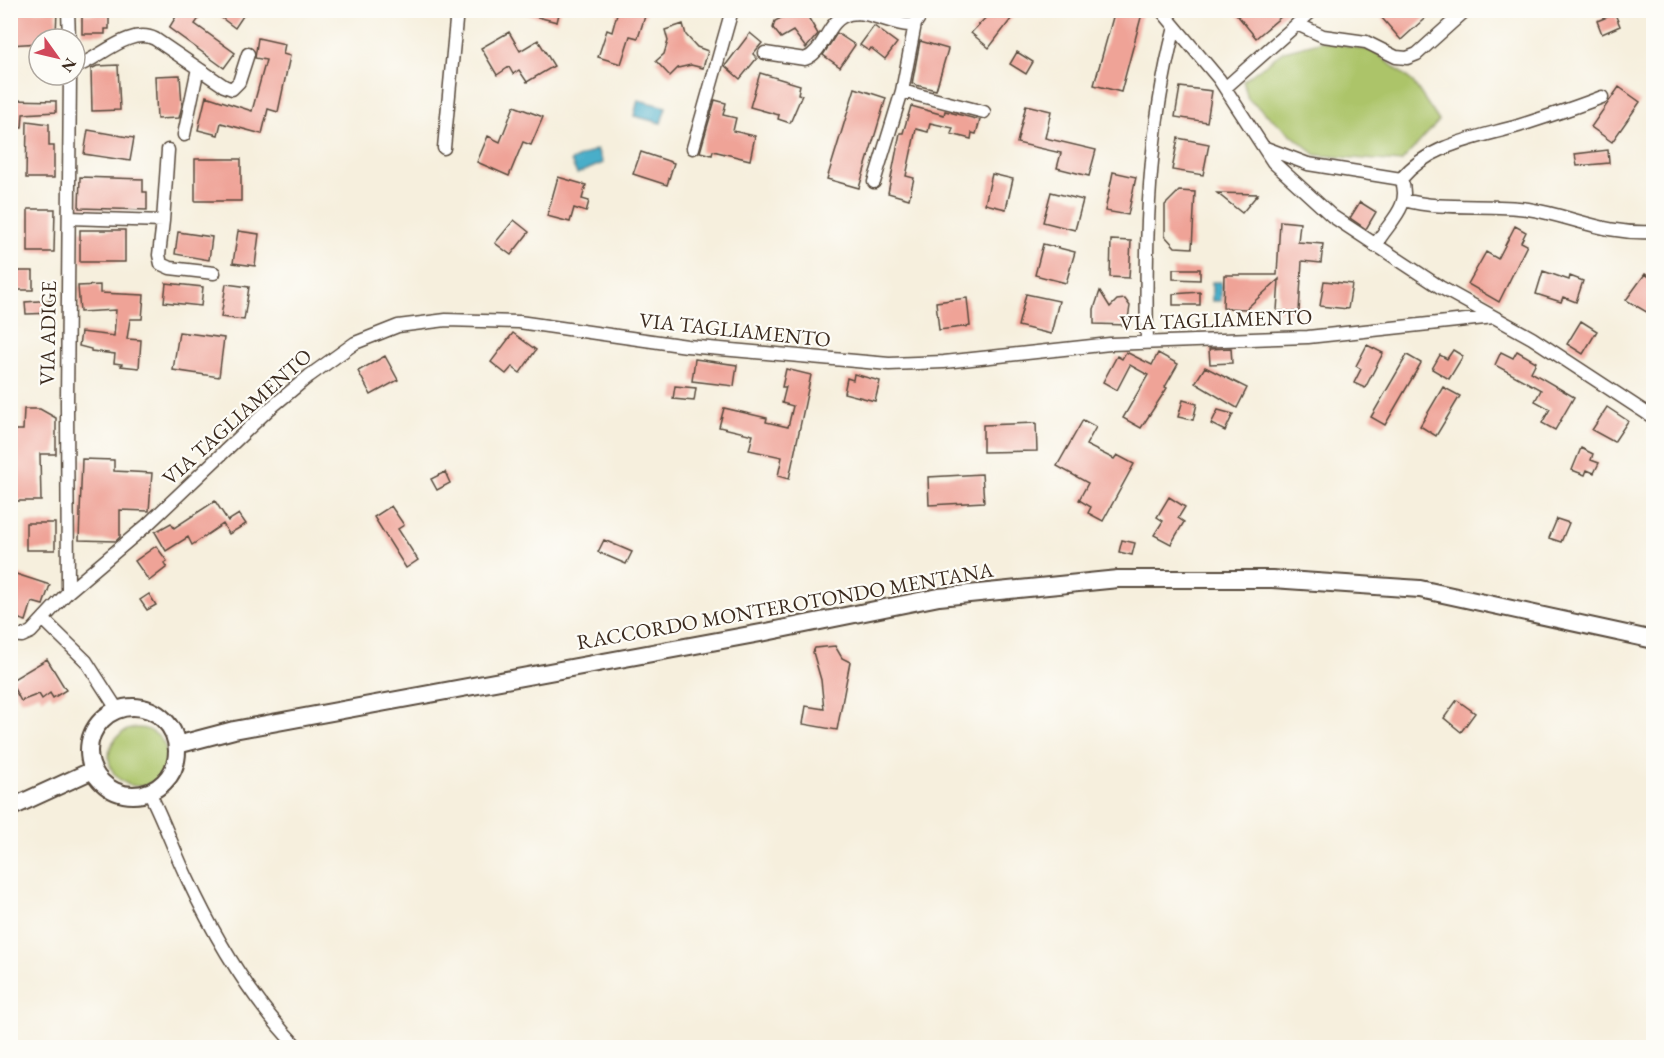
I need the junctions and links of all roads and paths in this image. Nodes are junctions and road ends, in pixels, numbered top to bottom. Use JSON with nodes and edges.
{"nodes":[{"id":1,"x":68,"y":10,"type":"edge"},
{"id":2,"x":457,"y":10,"type":"edge"},
{"id":3,"x":732,"y":10,"type":"edge"},
{"id":4,"x":924,"y":10,"type":"edge"},
{"id":5,"x":1161,"y":10,"type":"edge"},
{"id":6,"x":1313,"y":10,"type":"edge"},
{"id":7,"x":1466,"y":10,"type":"edge"},
{"id":8,"x":915,"y":24,"type":"junction"},
{"id":9,"x":1297,"y":24,"type":"junction"},
{"id":10,"x":69,"y":27,"type":"edge"},
{"id":11,"x":1175,"y":27,"type":"junction"},
{"id":12,"x":765,"y":53,"type":"dead end"},
{"id":13,"x":248,"y":54,"type":"dead end"},
{"id":14,"x":87,"y":61,"type":"edge"},
{"id":15,"x":198,"y":68,"type":"junction"},
{"id":16,"x":70,"y":87,"type":"edge"},
{"id":17,"x":1225,"y":88,"type":"junction"},
{"id":18,"x":902,"y":90,"type":"junction"},
{"id":19,"x":1602,"y":97,"type":"dead end"},
{"id":20,"x":984,"y":112,"type":"dead end"},
{"id":21,"x":184,"y":135,"type":"dead end"},
{"id":22,"x":1263,"y":147,"type":"junction"},
{"id":23,"x":444,"y":148,"type":"dead end"},
{"id":24,"x":693,"y":148,"type":"dead end"},
{"id":25,"x":168,"y":150,"type":"dead end"},
{"id":26,"x":1401,"y":178,"type":"junction"},
{"id":27,"x":874,"y":182,"type":"dead end"},
{"id":28,"x":1404,"y":200,"type":"junction"},
{"id":29,"x":69,"y":218,"type":"junction"},
{"id":30,"x":163,"y":221,"type":"junction"},
{"id":31,"x":1653,"y":232,"type":"edge"},
{"id":32,"x":1375,"y":246,"type":"junction"},
{"id":33,"x":214,"y":273,"type":"dead end"},
{"id":34,"x":1494,"y":317,"type":"junction"},
{"id":35,"x":1148,"y":343,"type":"junction"},
{"id":36,"x":1653,"y":418,"type":"edge"},
{"id":37,"x":68,"y":592,"type":"junction"},
{"id":38,"x":43,"y":620,"type":"junction"},
{"id":39,"x":10,"y":635,"type":"edge"},
{"id":40,"x":1653,"y":640,"type":"edge"},
{"id":41,"x":117,"y":709,"type":"junction"},
{"id":42,"x":177,"y":745,"type":"junction"},
{"id":43,"x":93,"y":770,"type":"junction"},
{"id":44,"x":149,"y":792,"type":"junction"},
{"id":45,"x":10,"y":808,"type":"edge"},
{"id":46,"x":298,"y":1047,"type":"edge"}],
"edges":[{"from":1,"to":10,"type":"street"},
{"from":2,"to":23,"type":"street"},
{"from":3,"to":24,"type":"street"},
{"from":4,"to":8,"type":"street"},
{"from":5,"to":11,"type":"street"},
{"from":6,"to":9,"type":"street"},
{"from":7,"to":9,"type":"street"},
{"from":8,"to":12,"type":"street"},
{"from":8,"to":18,"type":"street"},
{"from":9,"to":17,"type":"street"},
{"from":11,"to":17,"type":"street"},
{"from":11,"to":35,"type":"street"},
{"from":13,"to":15,"type":"street"},
{"from":14,"to":15,"type":"street"},
{"from":15,"to":21,"type":"street"},
{"from":16,"to":29,"type":"street","name":"VIA ADIGE"},
{"from":17,"to":22,"type":"street"},
{"from":18,"to":20,"type":"street"},
{"from":18,"to":27,"type":"street"},
{"from":19,"to":26,"type":"street"},
{"from":22,"to":26,"type":"street"},
{"from":22,"to":32,"type":"street"},
{"from":25,"to":30,"type":"street"},
{"from":26,"to":28,"type":"street"},
{"from":28,"to":31,"type":"street"},
{"from":28,"to":32,"type":"street"},
{"from":29,"to":30,"type":"street"},
{"from":29,"to":37,"type":"street","name":"VIA ADIGE"},
{"from":30,"to":33,"type":"street"},
{"from":32,"to":34,"type":"street"},
{"from":34,"to":35,"type":"street","name":"VIA TAGLIAMENTO"},
{"from":34,"to":36,"type":"street"},
{"from":35,"to":37,"type":"street","name":"VIA TAGLIAMENTO"},
{"from":37,"to":38,"type":"street","name":"VIA TAGLIAMENTO"},
{"from":38,"to":39,"type":"street","name":"VIA TAGLIAMENTO"},
{"from":38,"to":41,"type":"street"},
{"from":40,"to":42,"type":"main road","name":"RACCORDO MONTEROTONDO MENTANA"},
{"from":41,"to":42,"type":"main road"},
{"from":41,"to":43,"type":"main road"},
{"from":42,"to":44,"type":"main road"},
{"from":43,"to":44,"type":"main road"},
{"from":43,"to":45,"type":"main road"},
{"from":44,"to":46,"type":"street"}]}
